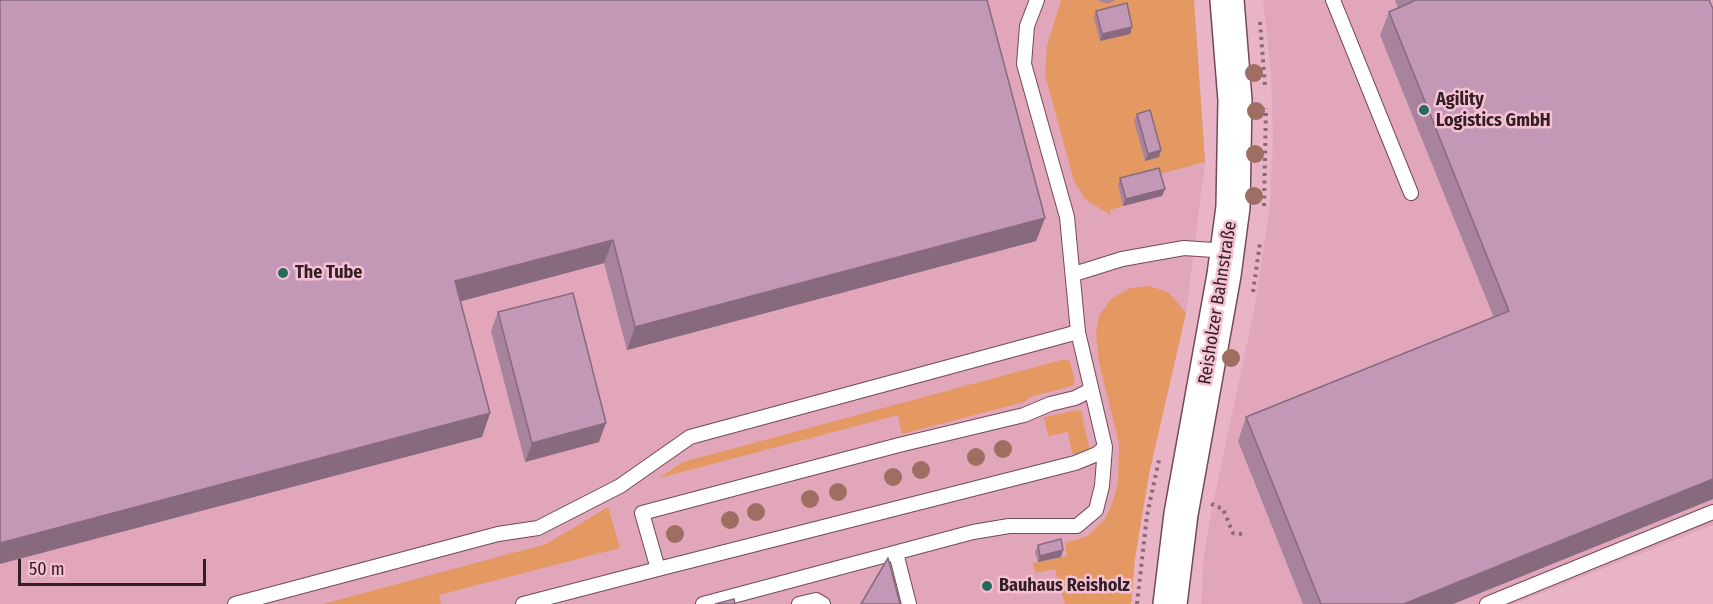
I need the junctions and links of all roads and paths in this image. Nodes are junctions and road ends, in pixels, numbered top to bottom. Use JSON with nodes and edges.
{"nodes":[{"id":1,"x":1037,"y":0,"type":"edge"},
{"id":2,"x":1227,"y":0,"type":"edge"},
{"id":3,"x":1333,"y":0,"type":"edge"},
{"id":4,"x":1260,"y":20,"type":"dead end"},
{"id":5,"x":1266,"y":93,"type":"dead end"},
{"id":6,"x":1266,"y":104,"type":"dead end"},
{"id":7,"x":1411,"y":193,"type":"dead end"},
{"id":8,"x":1264,"y":208,"type":"dead end"},
{"id":9,"x":1228,"y":251,"type":"junction"},
{"id":10,"x":1074,"y":274,"type":"junction"},
{"id":11,"x":1078,"y":332,"type":"junction"},
{"id":12,"x":1091,"y":390,"type":"junction"},
{"id":13,"x":1105,"y":447,"type":"junction"},
{"id":14,"x":1207,"y":503,"type":"dead end"},
{"id":15,"x":1713,"y":512,"type":"edge"},
{"id":16,"x":1147,"y":515,"type":"dead end"},
{"id":17,"x":1242,"y":534,"type":"dead end"},
{"id":18,"x":896,"y":553,"type":"junction"},
{"id":19,"x":658,"y":569,"type":"junction"},
{"id":20,"x":235,"y":604,"type":"edge"},
{"id":21,"x":523,"y":604,"type":"edge"},
{"id":22,"x":703,"y":604,"type":"edge"},
{"id":23,"x":799,"y":604,"type":"edge"},
{"id":24,"x":823,"y":604,"type":"edge"},
{"id":25,"x":909,"y":604,"type":"edge"},
{"id":26,"x":1137,"y":604,"type":"edge"},
{"id":27,"x":1170,"y":604,"type":"edge"},
{"id":28,"x":1487,"y":604,"type":"edge"}],
"edges":[{"from":1,"to":10,"type":"lane"},
{"from":2,"to":9,"type":"main road","name":"Reisholzer Bahnstraße"},
{"from":3,"to":7,"type":"lane"},
{"from":4,"to":5,"type":"path"},
{"from":6,"to":8,"type":"path"},
{"from":9,"to":10,"type":"lane"},
{"from":9,"to":27,"type":"main road","name":"Reisholzer Bahnstraße"},
{"from":10,"to":11,"type":"lane"},
{"from":11,"to":12,"type":"lane"},
{"from":11,"to":20,"type":"lane"},
{"from":12,"to":13,"type":"lane"},
{"from":12,"to":19,"type":"lane"},
{"from":13,"to":18,"type":"lane"},
{"from":13,"to":19,"type":"lane"},
{"from":14,"to":17,"type":"path"},
{"from":15,"to":28,"type":"lane"},
{"from":16,"to":26,"type":"path"},
{"from":18,"to":22,"type":"lane"},
{"from":18,"to":25,"type":"lane"},
{"from":19,"to":21,"type":"lane"},
{"from":23,"to":24,"type":"lane"}]}
